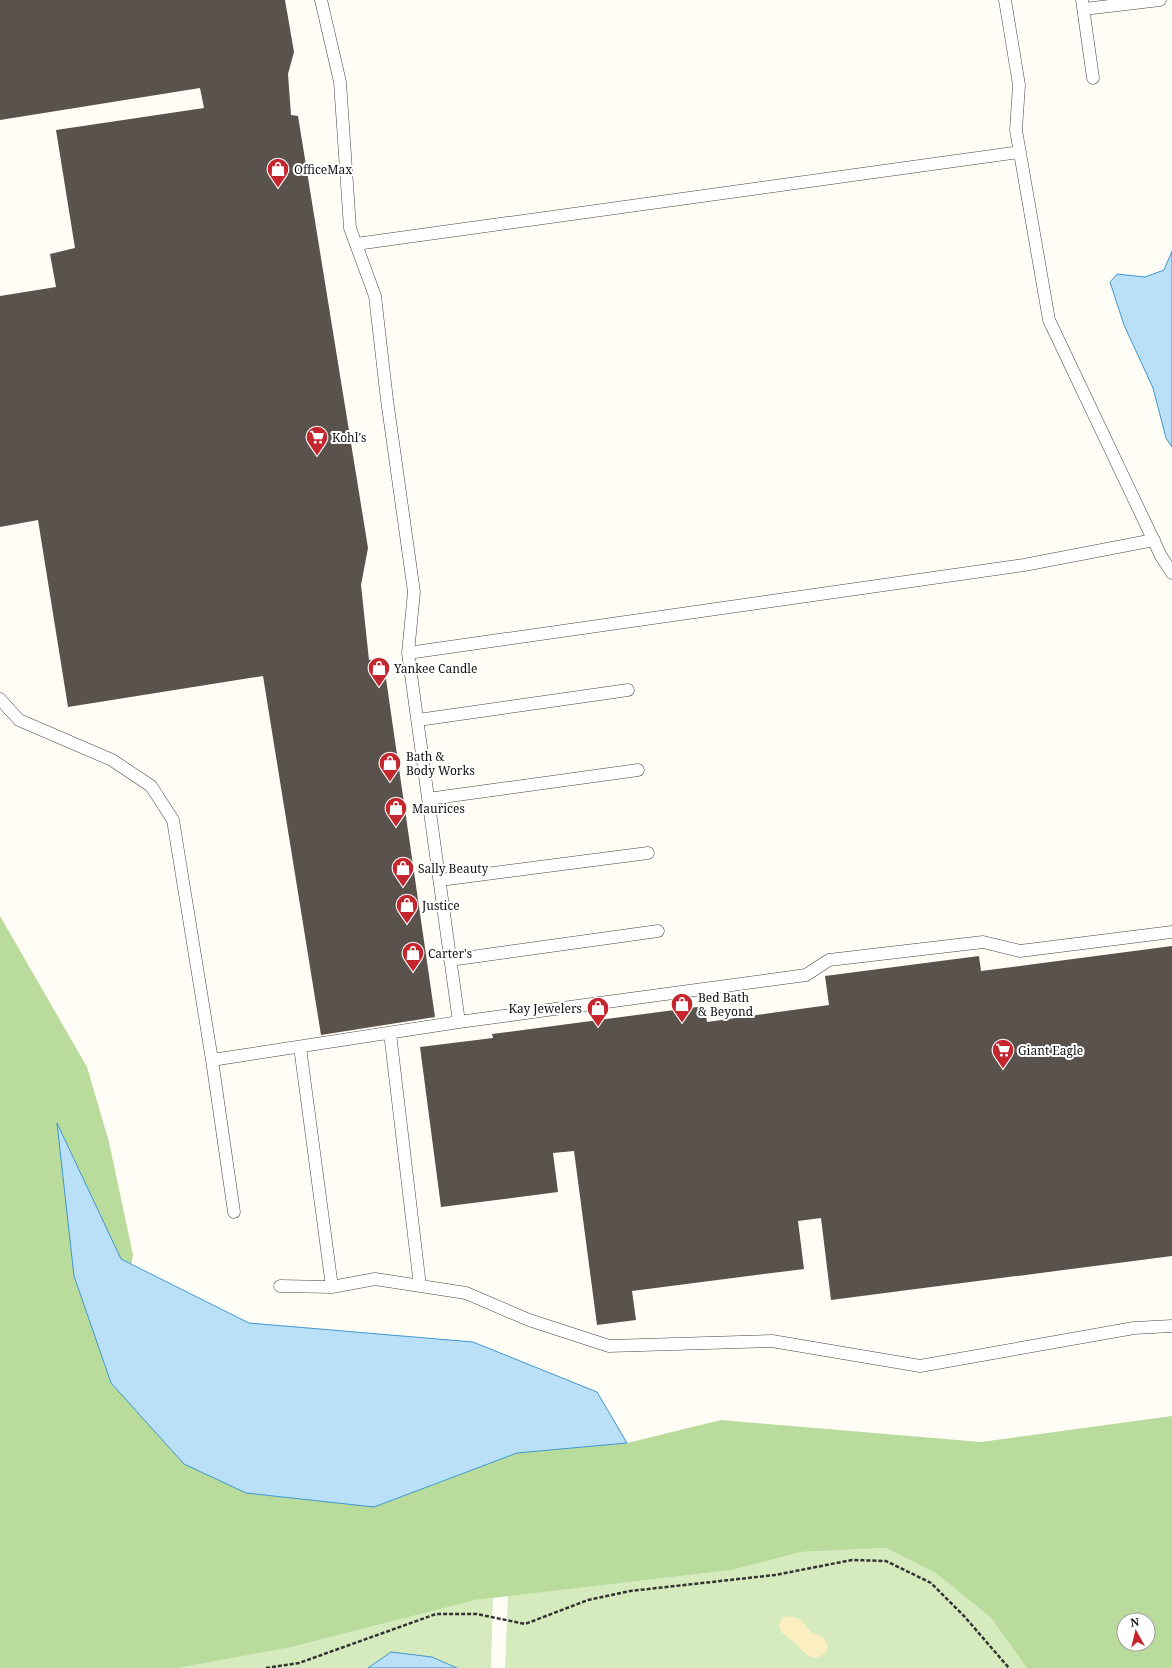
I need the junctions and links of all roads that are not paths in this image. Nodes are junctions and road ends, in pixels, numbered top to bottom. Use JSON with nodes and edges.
{"nodes":[{"id":1,"x":321,"y":0,"type":"edge"},
{"id":2,"x":1005,"y":0,"type":"edge"},
{"id":3,"x":1160,"y":0,"type":"edge"},
{"id":4,"x":1083,"y":4,"type":"edge"},
{"id":5,"x":1092,"y":78,"type":"dead end"},
{"id":6,"x":1020,"y":152,"type":"junction"},
{"id":7,"x":356,"y":244,"type":"junction"},
{"id":8,"x":1154,"y":540,"type":"junction"},
{"id":9,"x":1172,"y":573,"type":"edge"},
{"id":10,"x":408,"y":653,"type":"junction"},
{"id":11,"x":628,"y":690,"type":"dead end"},
{"id":12,"x":0,"y":699,"type":"edge"},
{"id":13,"x":418,"y":720,"type":"junction"},
{"id":14,"x":638,"y":770,"type":"dead end"},
{"id":15,"x":428,"y":799,"type":"junction"},
{"id":16,"x":648,"y":853,"type":"dead end"},
{"id":17,"x":440,"y":880,"type":"junction"},
{"id":18,"x":658,"y":931,"type":"dead end"},
{"id":19,"x":1172,"y":932,"type":"edge"},
{"id":20,"x":450,"y":960,"type":"junction"},
{"id":21,"x":459,"y":1022,"type":"junction"},
{"id":22,"x":390,"y":1033,"type":"junction"},
{"id":23,"x":300,"y":1047,"type":"junction"},
{"id":24,"x":212,"y":1060,"type":"junction"},
{"id":25,"x":234,"y":1212,"type":"dead end"},
{"id":26,"x":280,"y":1286,"type":"dead end"},
{"id":27,"x":420,"y":1286,"type":"junction"},
{"id":28,"x":332,"y":1287,"type":"junction"},
{"id":29,"x":1172,"y":1326,"type":"edge"}],
"edges":[{"from":1,"to":7,"type":"lane"},
{"from":2,"to":6,"type":"lane"},
{"from":3,"to":4,"type":"lane"},
{"from":4,"to":5,"type":"lane"},
{"from":6,"to":7,"type":"lane"},
{"from":6,"to":8,"type":"lane"},
{"from":7,"to":10,"type":"lane"},
{"from":8,"to":9,"type":"lane"},
{"from":8,"to":10,"type":"lane"},
{"from":10,"to":13,"type":"lane"},
{"from":11,"to":13,"type":"lane"},
{"from":12,"to":24,"type":"lane"},
{"from":13,"to":15,"type":"lane"},
{"from":14,"to":15,"type":"lane"},
{"from":15,"to":17,"type":"lane"},
{"from":16,"to":17,"type":"lane"},
{"from":17,"to":20,"type":"lane"},
{"from":18,"to":20,"type":"lane"},
{"from":19,"to":21,"type":"lane"},
{"from":20,"to":21,"type":"lane"},
{"from":21,"to":22,"type":"lane"},
{"from":22,"to":23,"type":"lane"},
{"from":22,"to":27,"type":"lane"},
{"from":23,"to":24,"type":"lane"},
{"from":23,"to":28,"type":"lane"},
{"from":24,"to":25,"type":"lane"},
{"from":26,"to":28,"type":"lane"},
{"from":27,"to":28,"type":"lane"},
{"from":27,"to":29,"type":"lane"}]}
